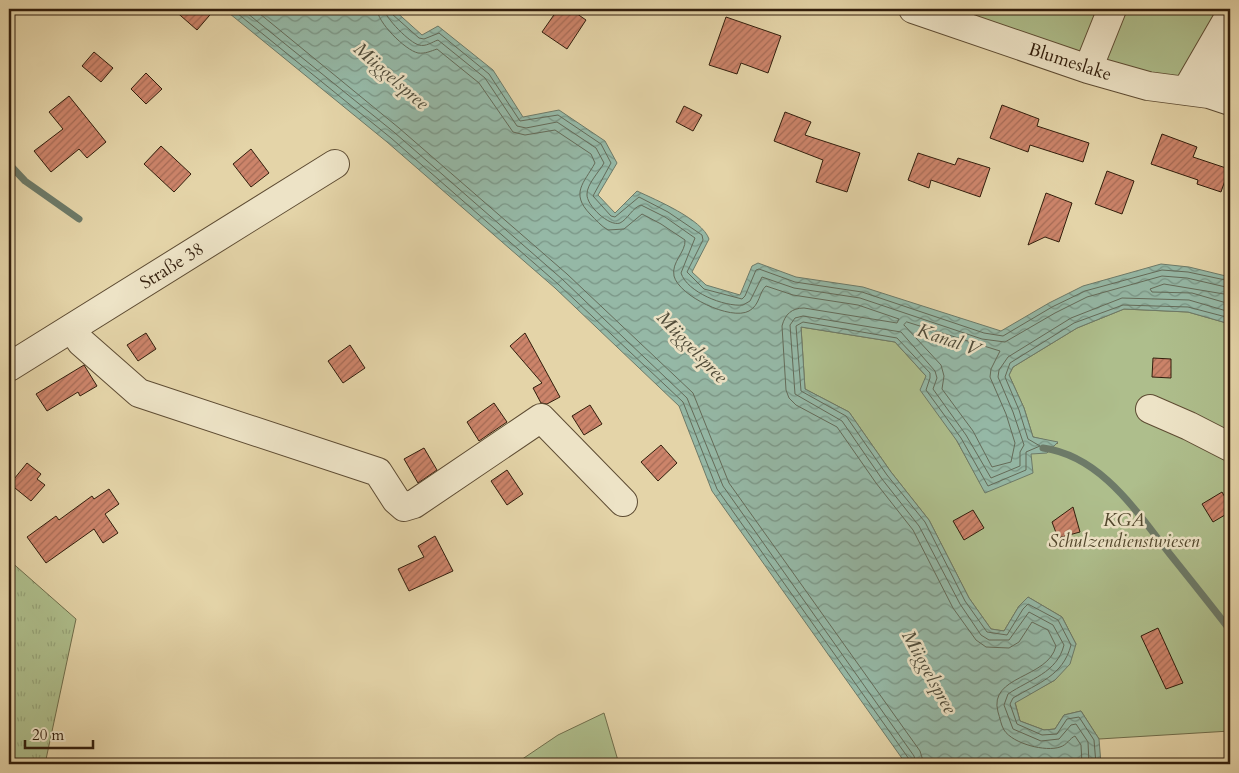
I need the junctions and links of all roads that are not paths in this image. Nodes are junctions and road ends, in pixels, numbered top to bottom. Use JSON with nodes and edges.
{"nodes":[{"id":1,"x":1112,"y":9,"type":"edge"},
{"id":2,"x":919,"y":10,"type":"edge"},
{"id":3,"x":1230,"y":16,"type":"edge"},
{"id":4,"x":1230,"y":65,"type":"edge"},
{"id":5,"x":1088,"y":69,"type":"junction"},
{"id":6,"x":1209,"y":95,"type":"edge"},
{"id":7,"x":335,"y":164,"type":"dead end"},
{"id":8,"x":72,"y":328,"type":"junction"},
{"id":9,"x":9,"y":367,"type":"edge"},
{"id":10,"x":1150,"y":409,"type":"dead end"},
{"id":11,"x":1230,"y":448,"type":"edge"},
{"id":12,"x":623,"y":502,"type":"dead end"}],
"edges":[{"from":1,"to":5,"type":"street"},
{"from":2,"to":5,"type":"street","name":"Blumeslake"},
{"from":3,"to":6,"type":"street"},
{"from":4,"to":6,"type":"street"},
{"from":5,"to":6,"type":"street","name":"Blumeslake"},
{"from":7,"to":8,"type":"street","name":"Straße 38"},
{"from":8,"to":9,"type":"street","name":"Straße 38"},
{"from":8,"to":12,"type":"street"},
{"from":10,"to":11,"type":"street"}]}
